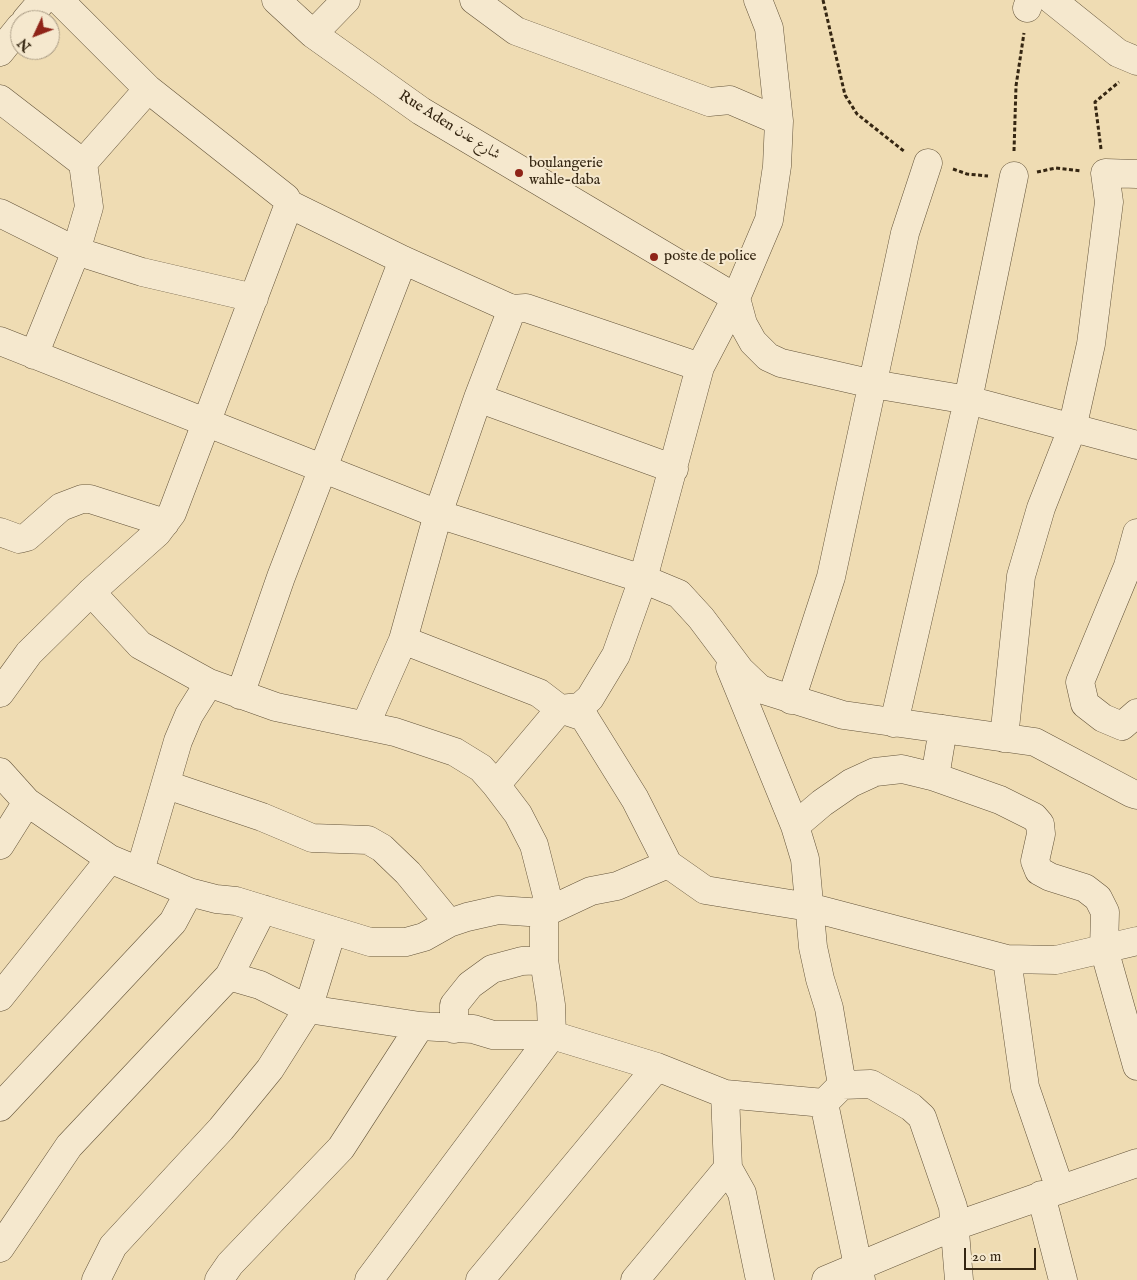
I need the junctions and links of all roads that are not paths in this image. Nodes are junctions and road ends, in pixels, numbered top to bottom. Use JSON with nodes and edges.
{"nodes":[{"id":1,"x":43,"y":0,"type":"edge"},
{"id":2,"x":59,"y":0,"type":"edge"},
{"id":3,"x":276,"y":0,"type":"edge"},
{"id":4,"x":346,"y":0,"type":"edge"},
{"id":5,"x":474,"y":0,"type":"edge"},
{"id":6,"x":758,"y":0,"type":"edge"},
{"id":7,"x":1036,"y":3,"type":"edge"},
{"id":8,"x":34,"y":10,"type":"edge"},
{"id":9,"x":313,"y":34,"type":"junction"},
{"id":10,"x":10,"y":40,"type":"edge"},
{"id":11,"x":0,"y":52,"type":"edge"},
{"id":12,"x":1131,"y":69,"type":"edge"},
{"id":13,"x":148,"y":88,"type":"junction"},
{"id":14,"x":0,"y":99,"type":"edge"},
{"id":15,"x":779,"y":121,"type":"junction"},
{"id":16,"x":83,"y":163,"type":"junction"},
{"id":17,"x":928,"y":163,"type":"road end"},
{"id":18,"x":1137,"y":174,"type":"edge"},
{"id":19,"x":1014,"y":176,"type":"road end"},
{"id":20,"x":289,"y":204,"type":"junction"},
{"id":21,"x":0,"y":213,"type":"edge"},
{"id":22,"x":76,"y":251,"type":"junction"},
{"id":23,"x":402,"y":260,"type":"junction"},
{"id":24,"x":254,"y":298,"type":"junction"},
{"id":25,"x":736,"y":298,"type":"junction"},
{"id":26,"x":512,"y":310,"type":"junction"},
{"id":27,"x":0,"y":341,"type":"edge"},
{"id":28,"x":34,"y":355,"type":"junction"},
{"id":29,"x":700,"y":367,"type":"junction"},
{"id":30,"x":873,"y":384,"type":"junction"},
{"id":31,"x":478,"y":398,"type":"junction"},
{"id":32,"x":968,"y":400,"type":"junction"},
{"id":33,"x":207,"y":422,"type":"junction"},
{"id":34,"x":1072,"y":429,"type":"junction"},
{"id":35,"x":1137,"y":445,"type":"edge"},
{"id":36,"x":322,"y":468,"type":"junction"},
{"id":37,"x":674,"y":469,"type":"junction"},
{"id":38,"x":438,"y":514,"type":"junction"},
{"id":39,"x":165,"y":523,"type":"junction"},
{"id":40,"x":0,"y":532,"type":"edge"},
{"id":41,"x":1137,"y":533,"type":"edge"},
{"id":42,"x":643,"y":579,"type":"junction"},
{"id":43,"x":92,"y":592,"type":"junction"},
{"id":44,"x":403,"y":640,"type":"junction"},
{"id":45,"x":721,"y":645,"type":"junction"},
{"id":46,"x":209,"y":683,"type":"junction"},
{"id":47,"x":0,"y":693,"type":"edge"},
{"id":48,"x":240,"y":695,"type":"junction"},
{"id":49,"x":791,"y":700,"type":"junction"},
{"id":50,"x":560,"y":709,"type":"junction"},
{"id":51,"x":1137,"y":713,"type":"edge"},
{"id":52,"x":894,"y":723,"type":"junction"},
{"id":53,"x":365,"y":726,"type":"junction"},
{"id":54,"x":943,"y":729,"type":"junction"},
{"id":55,"x":1004,"y":738,"type":"junction"},
{"id":56,"x":0,"y":772,"type":"edge"},
{"id":57,"x":935,"y":777,"type":"junction"},
{"id":58,"x":167,"y":785,"type":"junction"},
{"id":59,"x":496,"y":785,"type":"junction"},
{"id":60,"x":1137,"y":795,"type":"edge"},
{"id":61,"x":27,"y":802,"type":"junction"},
{"id":62,"x":795,"y":826,"type":"junction"},
{"id":63,"x":0,"y":845,"type":"edge"},
{"id":64,"x":110,"y":859,"type":"junction"},
{"id":65,"x":668,"y":864,"type":"junction"},
{"id":66,"x":140,"y":871,"type":"junction"},
{"id":67,"x":189,"y":892,"type":"junction"},
{"id":68,"x":809,"y":907,"type":"junction"},
{"id":69,"x":263,"y":909,"type":"junction"},
{"id":70,"x":544,"y":912,"type":"junction"},
{"id":71,"x":449,"y":923,"type":"junction"},
{"id":72,"x":332,"y":931,"type":"junction"},
{"id":73,"x":1137,"y":941,"type":"edge"},
{"id":74,"x":1104,"y":949,"type":"junction"},
{"id":75,"x":1007,"y":959,"type":"junction"},
{"id":76,"x":544,"y":960,"type":"junction"},
{"id":77,"x":228,"y":976,"type":"junction"},
{"id":78,"x":0,"y":997,"type":"edge"},
{"id":79,"x":308,"y":1009,"type":"junction"},
{"id":80,"x":420,"y":1026,"type":"junction"},
{"id":81,"x":454,"y":1029,"type":"junction"},
{"id":82,"x":552,"y":1035,"type":"junction"},
{"id":83,"x":1137,"y":1066,"type":"edge"},
{"id":84,"x":657,"y":1067,"type":"junction"},
{"id":85,"x":725,"y":1094,"type":"junction"},
{"id":86,"x":833,"y":1094,"type":"junction"},
{"id":87,"x":0,"y":1107,"type":"edge"},
{"id":88,"x":1137,"y":1163,"type":"edge"},
{"id":89,"x":728,"y":1168,"type":"junction"},
{"id":90,"x":1051,"y":1192,"type":"junction"},
{"id":91,"x":955,"y":1226,"type":"junction"},
{"id":92,"x":0,"y":1248,"type":"edge"},
{"id":93,"x":859,"y":1274,"type":"edge"},
{"id":94,"x":96,"y":1280,"type":"edge"},
{"id":95,"x":219,"y":1280,"type":"edge"},
{"id":96,"x":369,"y":1280,"type":"edge"},
{"id":97,"x":480,"y":1280,"type":"edge"},
{"id":98,"x":636,"y":1280,"type":"edge"},
{"id":99,"x":760,"y":1280,"type":"edge"},
{"id":100,"x":826,"y":1280,"type":"edge"},
{"id":101,"x":959,"y":1280,"type":"edge"},
{"id":102,"x":1063,"y":1280,"type":"edge"}],
"edges":[{"from":1,"to":8,"type":"street"},
{"from":2,"to":13,"type":"street"},
{"from":3,"to":9,"type":"street","name":"Rue Aden شارع عدن"},
{"from":4,"to":9,"type":"street"},
{"from":5,"to":15,"type":"street"},
{"from":6,"to":15,"type":"street"},
{"from":7,"to":12,"type":"street"},
{"from":9,"to":25,"type":"street","name":"Rue Aden شارع عدن"},
{"from":10,"to":11,"type":"street"},
{"from":13,"to":16,"type":"street"},
{"from":13,"to":20,"type":"street"},
{"from":14,"to":16,"type":"street"},
{"from":15,"to":25,"type":"street"},
{"from":16,"to":22,"type":"street"},
{"from":17,"to":30,"type":"street"},
{"from":18,"to":34,"type":"street"},
{"from":19,"to":32,"type":"street"},
{"from":20,"to":23,"type":"street"},
{"from":20,"to":24,"type":"street"},
{"from":21,"to":22,"type":"street"},
{"from":22,"to":24,"type":"street"},
{"from":22,"to":28,"type":"street"},
{"from":23,"to":26,"type":"street"},
{"from":23,"to":36,"type":"street"},
{"from":24,"to":33,"type":"street"},
{"from":25,"to":29,"type":"street"},
{"from":25,"to":30,"type":"street"},
{"from":26,"to":29,"type":"street"},
{"from":26,"to":31,"type":"street"},
{"from":27,"to":28,"type":"street"},
{"from":28,"to":33,"type":"street"},
{"from":29,"to":37,"type":"street"},
{"from":30,"to":32,"type":"street"},
{"from":30,"to":49,"type":"street"},
{"from":31,"to":37,"type":"street"},
{"from":31,"to":38,"type":"street"},
{"from":32,"to":34,"type":"street"},
{"from":32,"to":52,"type":"street"},
{"from":33,"to":36,"type":"street"},
{"from":33,"to":39,"type":"street"},
{"from":34,"to":35,"type":"street"},
{"from":34,"to":55,"type":"street"},
{"from":36,"to":38,"type":"street"},
{"from":36,"to":48,"type":"street"},
{"from":37,"to":42,"type":"street"},
{"from":38,"to":42,"type":"street"},
{"from":38,"to":44,"type":"street"},
{"from":39,"to":40,"type":"street"},
{"from":39,"to":43,"type":"street"},
{"from":41,"to":51,"type":"street"},
{"from":42,"to":45,"type":"street"},
{"from":42,"to":50,"type":"street"},
{"from":43,"to":46,"type":"street"},
{"from":43,"to":47,"type":"street"},
{"from":44,"to":50,"type":"street"},
{"from":44,"to":53,"type":"street"},
{"from":45,"to":49,"type":"street"},
{"from":45,"to":62,"type":"street"},
{"from":46,"to":48,"type":"street"},
{"from":46,"to":58,"type":"street"},
{"from":48,"to":53,"type":"street"},
{"from":49,"to":52,"type":"street"},
{"from":50,"to":59,"type":"street"},
{"from":50,"to":65,"type":"street"},
{"from":52,"to":54,"type":"street"},
{"from":53,"to":59,"type":"street"},
{"from":54,"to":55,"type":"street"},
{"from":54,"to":57,"type":"street"},
{"from":55,"to":60,"type":"street"},
{"from":56,"to":61,"type":"street"},
{"from":57,"to":62,"type":"street"},
{"from":57,"to":74,"type":"street"},
{"from":58,"to":66,"type":"street"},
{"from":58,"to":71,"type":"street"},
{"from":59,"to":70,"type":"street"},
{"from":61,"to":63,"type":"street"},
{"from":61,"to":64,"type":"street"},
{"from":62,"to":68,"type":"street"},
{"from":64,"to":66,"type":"street"},
{"from":64,"to":78,"type":"street"},
{"from":65,"to":68,"type":"street"},
{"from":65,"to":70,"type":"street"},
{"from":66,"to":67,"type":"street"},
{"from":67,"to":69,"type":"street"},
{"from":67,"to":87,"type":"street"},
{"from":68,"to":75,"type":"street"},
{"from":68,"to":86,"type":"street"},
{"from":69,"to":72,"type":"street"},
{"from":69,"to":77,"type":"street"},
{"from":70,"to":71,"type":"street"},
{"from":70,"to":76,"type":"street"},
{"from":71,"to":72,"type":"street"},
{"from":72,"to":79,"type":"street"},
{"from":73,"to":74,"type":"street"},
{"from":74,"to":75,"type":"street"},
{"from":74,"to":83,"type":"street"},
{"from":75,"to":90,"type":"street"},
{"from":76,"to":81,"type":"street"},
{"from":76,"to":82,"type":"street"},
{"from":77,"to":79,"type":"street"},
{"from":77,"to":92,"type":"street"},
{"from":79,"to":80,"type":"street"},
{"from":79,"to":94,"type":"street"},
{"from":80,"to":81,"type":"street"},
{"from":80,"to":95,"type":"street"},
{"from":81,"to":82,"type":"street"},
{"from":82,"to":84,"type":"street"},
{"from":82,"to":96,"type":"street"},
{"from":84,"to":85,"type":"street"},
{"from":84,"to":97,"type":"street"},
{"from":85,"to":86,"type":"street"},
{"from":85,"to":89,"type":"street"},
{"from":86,"to":91,"type":"street"},
{"from":86,"to":93,"type":"street"},
{"from":88,"to":90,"type":"street"},
{"from":89,"to":98,"type":"street"},
{"from":89,"to":99,"type":"street"},
{"from":90,"to":91,"type":"street"},
{"from":90,"to":102,"type":"street"},
{"from":91,"to":93,"type":"street"},
{"from":91,"to":101,"type":"street"},
{"from":93,"to":100,"type":"street"}]}
